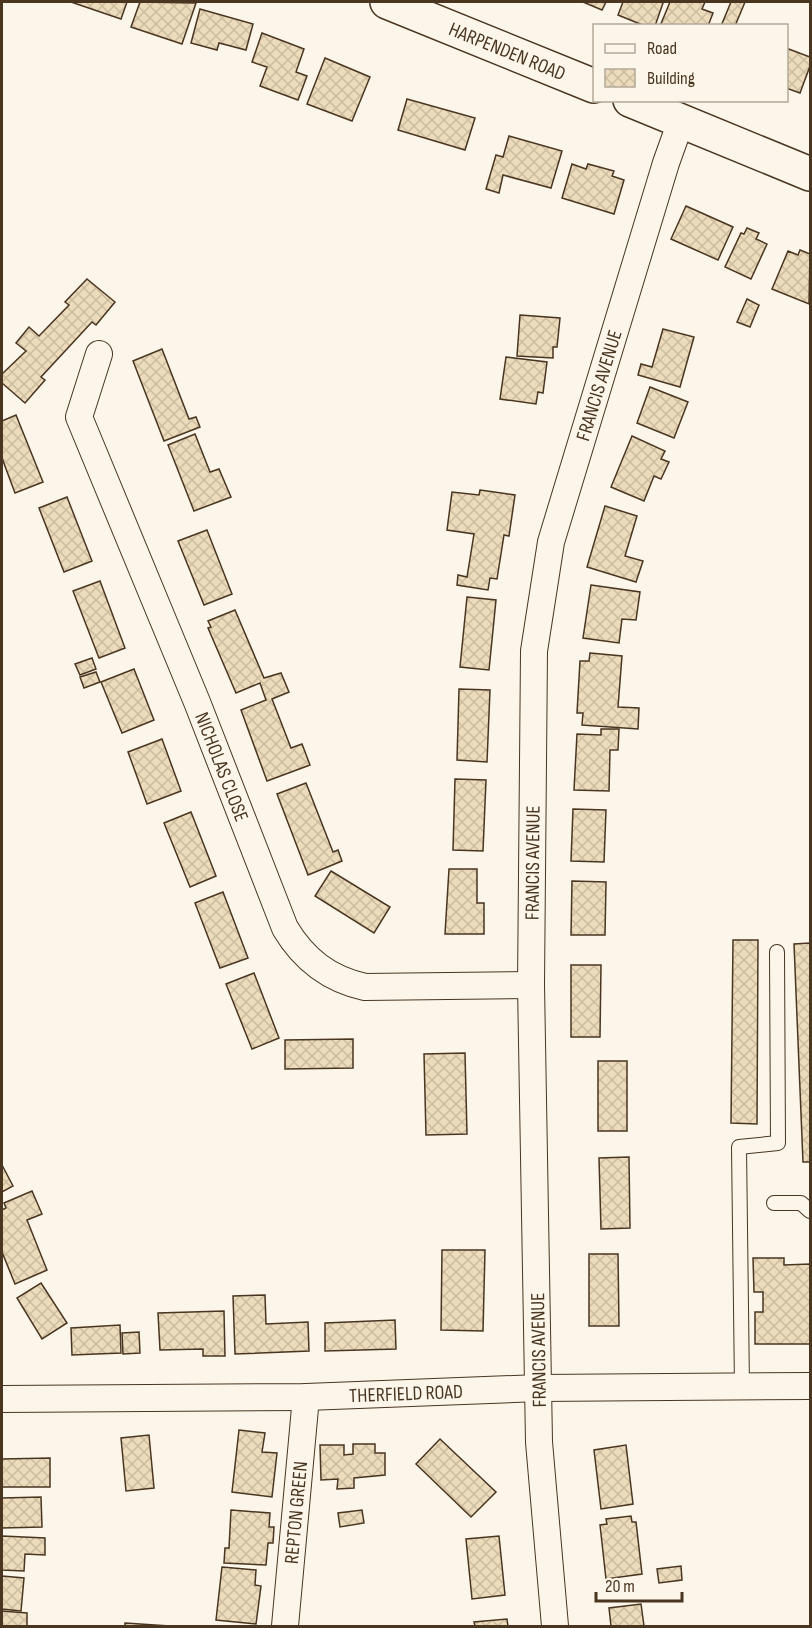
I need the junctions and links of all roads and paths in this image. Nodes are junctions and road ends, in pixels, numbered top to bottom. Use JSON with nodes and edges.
{"nodes":[{"id":1,"x":387,"y":2,"type":"edge"},
{"id":2,"x":593,"y":86,"type":"edge"},
{"id":3,"x":635,"y":102,"type":"edge"},
{"id":4,"x":681,"y":121,"type":"junction"},
{"id":5,"x":810,"y":174,"type":"edge"},
{"id":6,"x":99,"y":354,"type":"dead end"},
{"id":7,"x":777,"y":952,"type":"dead end"},
{"id":8,"x":531,"y":985,"type":"junction"},
{"id":9,"x":774,"y":1203,"type":"dead end"},
{"id":10,"x":810,"y":1211,"type":"edge"},
{"id":11,"x":810,"y":1386,"type":"edge"},
{"id":12,"x":742,"y":1387,"type":"junction"},
{"id":13,"x":539,"y":1388,"type":"junction"},
{"id":14,"x":306,"y":1397,"type":"junction"},
{"id":15,"x":2,"y":1399,"type":"edge"},
{"id":16,"x":285,"y":1626,"type":"edge"},
{"id":17,"x":555,"y":1626,"type":"edge"}],
"edges":[{"from":1,"to":2,"type":"main road","name":"HARPENDEN ROAD"},
{"from":3,"to":4,"type":"main road"},
{"from":4,"to":5,"type":"main road"},
{"from":4,"to":8,"type":"street","name":"FRANCIS AVENUE"},
{"from":6,"to":8,"type":"street","name":"NICHOLAS CLOSE"},
{"from":7,"to":12,"type":"lane"},
{"from":8,"to":13,"type":"street","name":"FRANCIS AVENUE"},
{"from":9,"to":10,"type":"lane"},
{"from":11,"to":12,"type":"street","name":"THERFIELD ROAD"},
{"from":12,"to":13,"type":"street","name":"THERFIELD ROAD"},
{"from":13,"to":14,"type":"street","name":"THERFIELD ROAD"},
{"from":13,"to":17,"type":"street","name":"FRANCIS AVENUE"},
{"from":14,"to":15,"type":"street","name":"THERFIELD ROAD"},
{"from":14,"to":16,"type":"street","name":"REPTON GREEN"}]}
